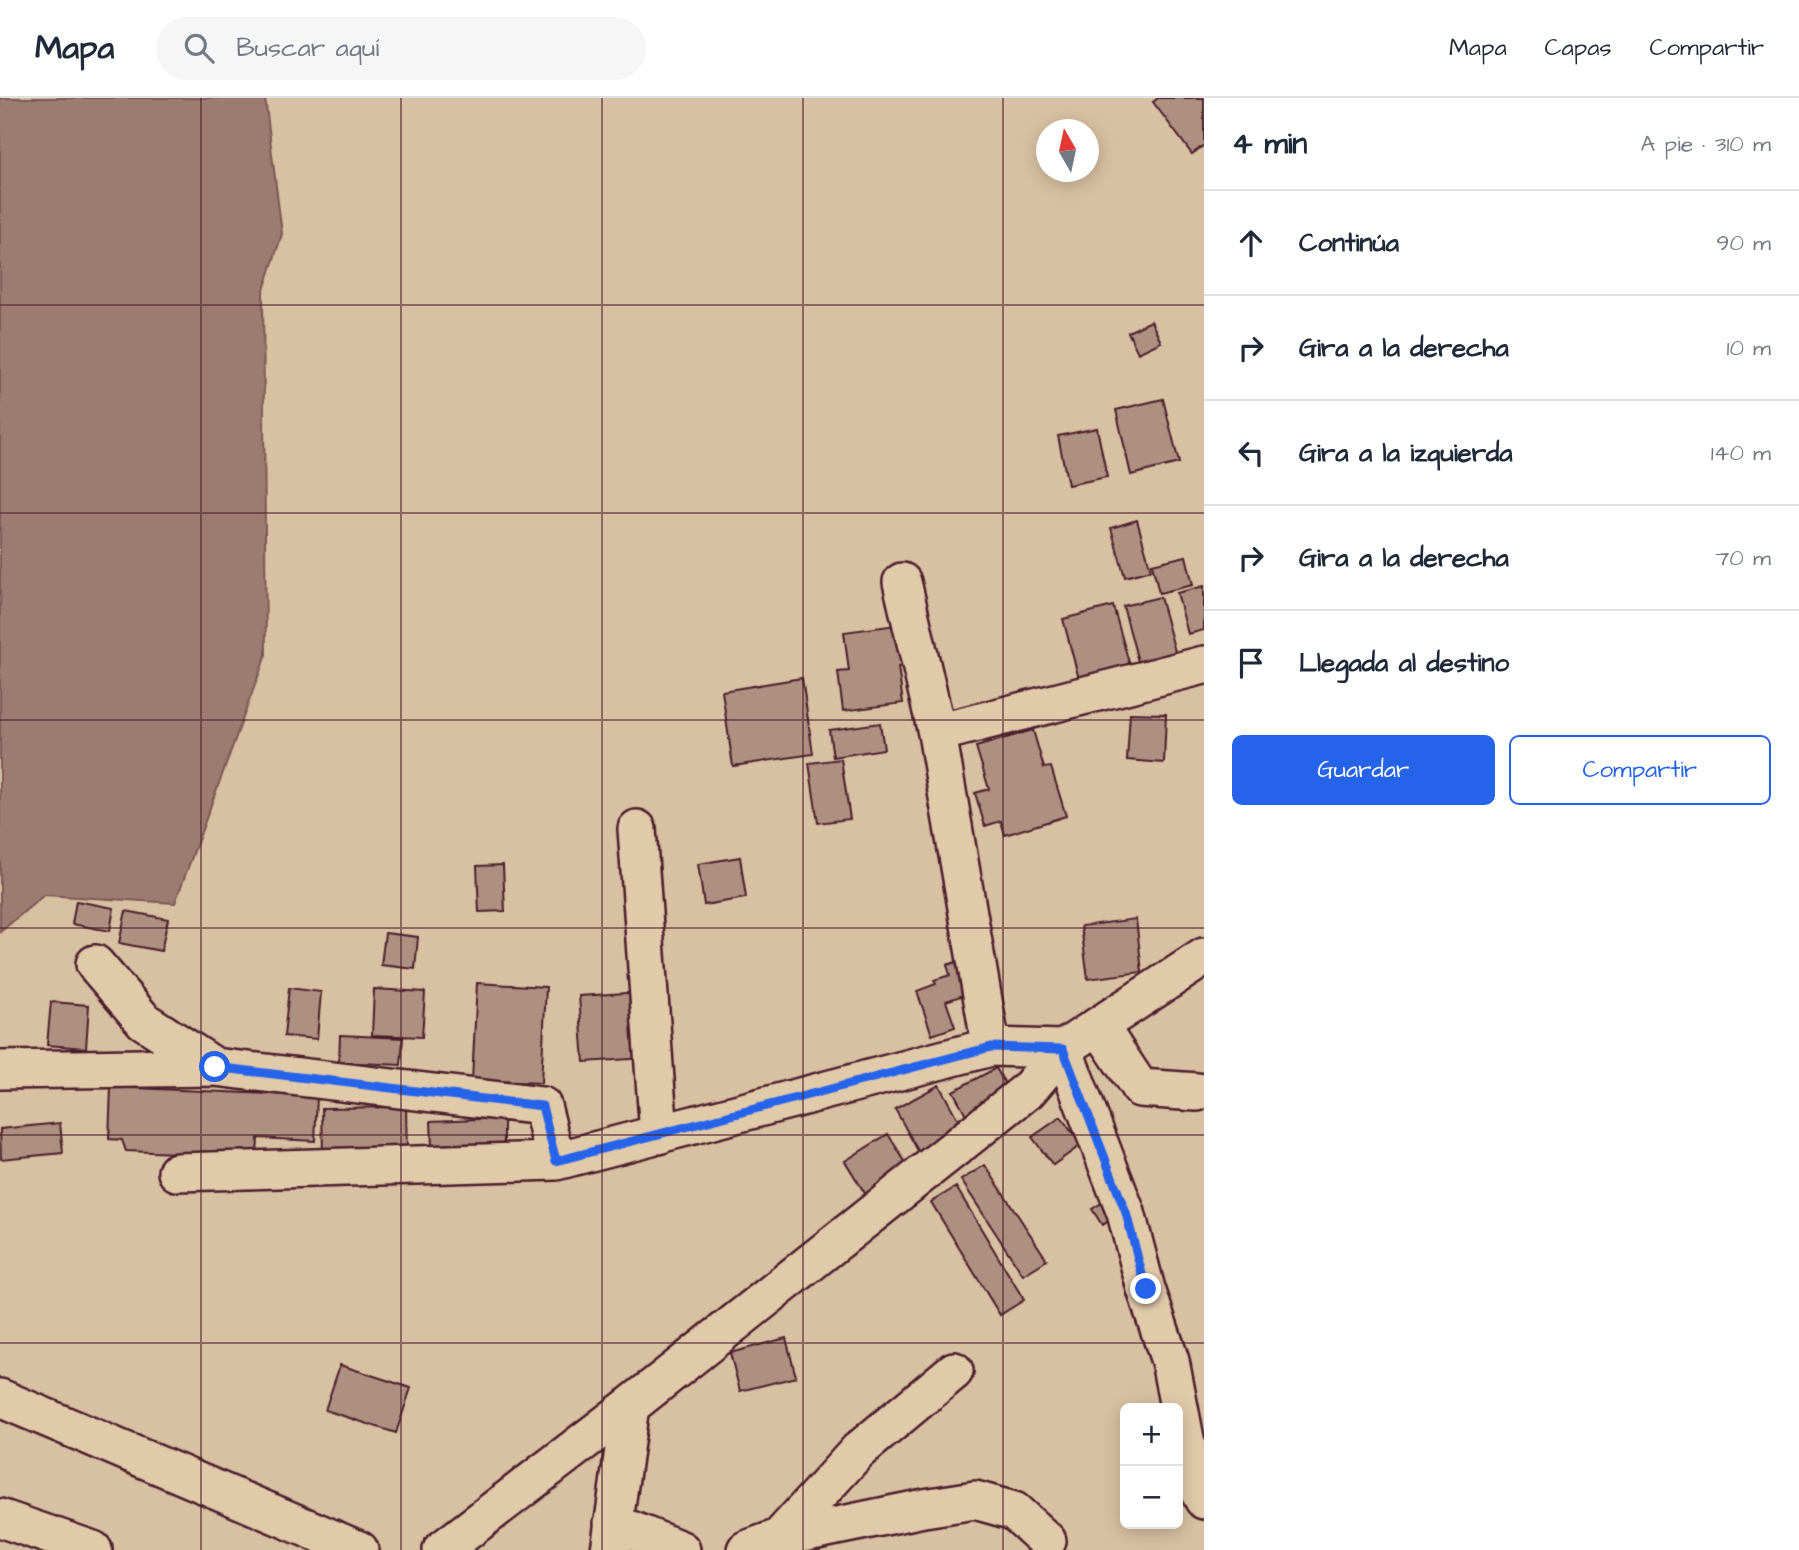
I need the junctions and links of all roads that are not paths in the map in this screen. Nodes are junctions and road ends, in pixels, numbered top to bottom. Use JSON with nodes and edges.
{"nodes":[{"id":1,"x":902,"y":582,"type":"dead end"},
{"id":2,"x":1204,"y":665,"type":"edge"},
{"id":3,"x":937,"y":733,"type":"junction"},
{"id":4,"x":636,"y":829,"type":"dead end"},
{"id":5,"x":1204,"y":957,"type":"edge"},
{"id":6,"x":95,"y":964,"type":"dead end"},
{"id":7,"x":1099,"y":1026,"type":"junction"},
{"id":8,"x":991,"y":1047,"type":"junction"},
{"id":9,"x":1063,"y":1049,"type":"junction"},
{"id":10,"x":215,"y":1067,"type":"junction"},
{"id":11,"x":0,"y":1070,"type":"edge"},
{"id":12,"x":1196,"y":1091,"type":"dead end"},
{"id":13,"x":659,"y":1135,"type":"junction"},
{"id":14,"x":556,"y":1161,"type":"junction"},
{"id":15,"x":177,"y":1172,"type":"dead end"},
{"id":16,"x":954,"y":1371,"type":"dead end"},
{"id":17,"x":0,"y":1398,"type":"edge"},
{"id":18,"x":630,"y":1406,"type":"junction"},
{"id":19,"x":1204,"y":1500,"type":"edge"},
{"id":20,"x":0,"y":1518,"type":"edge"},
{"id":21,"x":611,"y":1536,"type":"edge"},
{"id":22,"x":1047,"y":1541,"type":"dead end"},
{"id":23,"x":762,"y":1544,"type":"edge"},
{"id":24,"x":93,"y":1550,"type":"edge"},
{"id":25,"x":359,"y":1550,"type":"edge"},
{"id":26,"x":442,"y":1550,"type":"edge"},
{"id":27,"x":681,"y":1550,"type":"edge"}],
"edges":[{"from":1,"to":3,"type":"street"},
{"from":2,"to":3,"type":"street"},
{"from":3,"to":8,"type":"street"},
{"from":4,"to":13,"type":"street"},
{"from":5,"to":7,"type":"street"},
{"from":6,"to":10,"type":"street"},
{"from":7,"to":9,"type":"street"},
{"from":7,"to":12,"type":"street"},
{"from":8,"to":9,"type":"street"},
{"from":8,"to":13,"type":"street"},
{"from":9,"to":18,"type":"street"},
{"from":9,"to":19,"type":"street"},
{"from":10,"to":11,"type":"street"},
{"from":10,"to":14,"type":"street"},
{"from":13,"to":14,"type":"street"},
{"from":14,"to":15,"type":"street"},
{"from":16,"to":23,"type":"street"},
{"from":17,"to":25,"type":"street"},
{"from":18,"to":21,"type":"street"},
{"from":18,"to":26,"type":"street"},
{"from":20,"to":24,"type":"street"},
{"from":21,"to":27,"type":"street"},
{"from":22,"to":23,"type":"street"}]}
